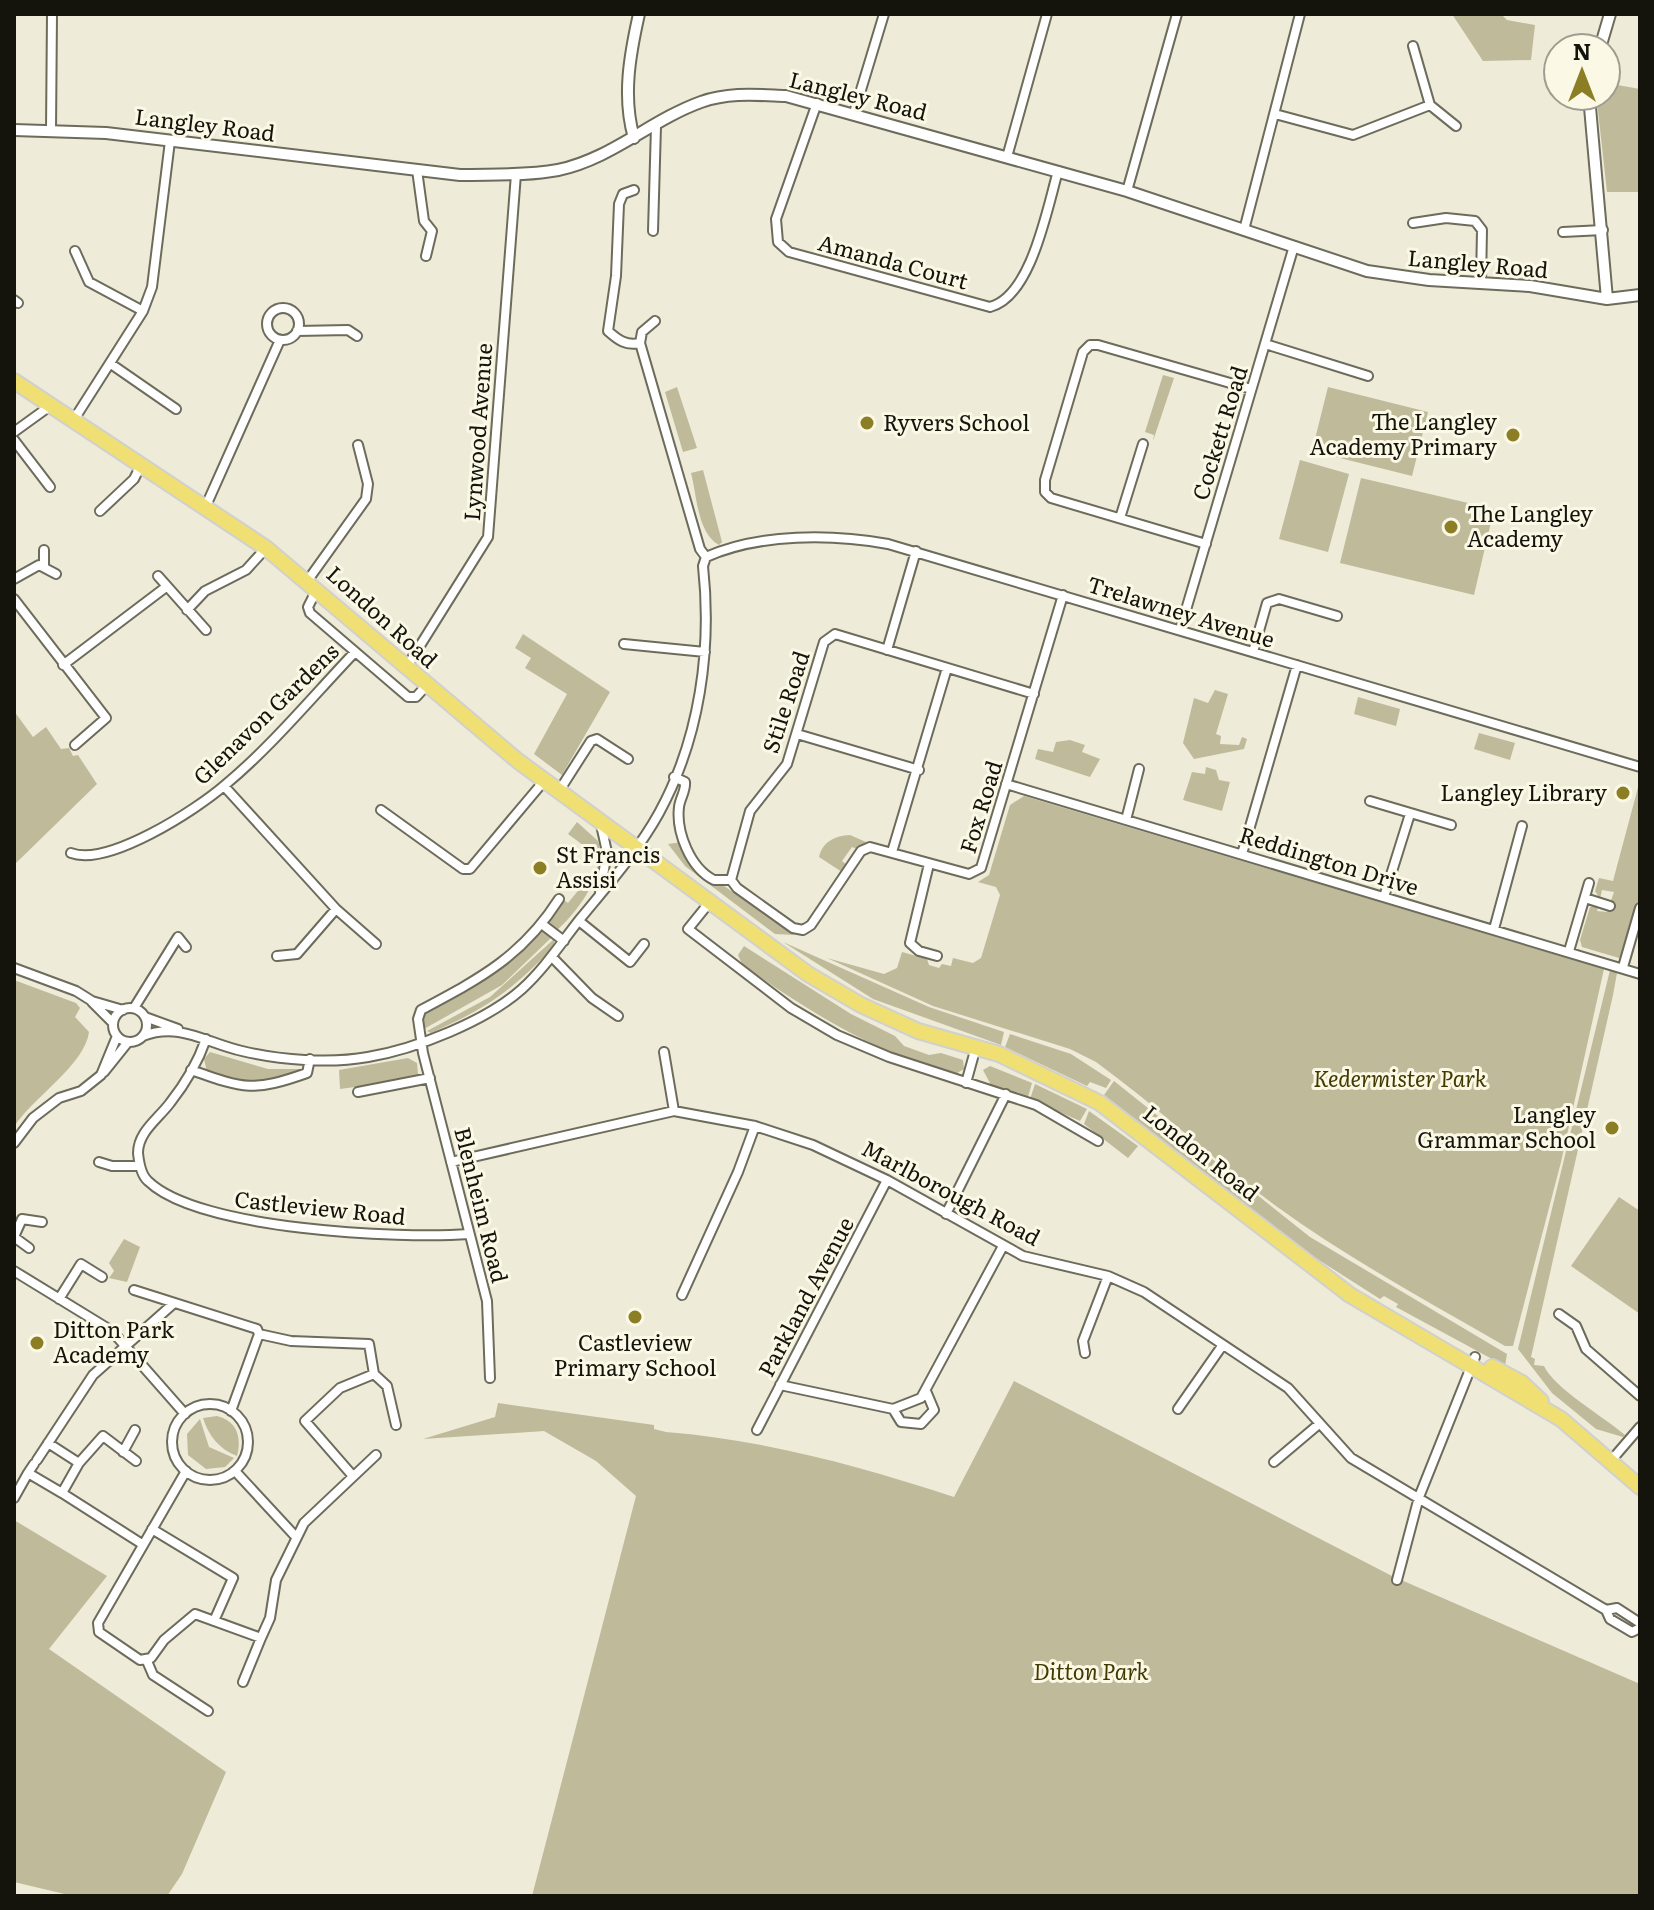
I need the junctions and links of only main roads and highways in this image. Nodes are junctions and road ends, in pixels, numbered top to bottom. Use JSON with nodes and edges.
{"nodes":[{"id":1,"x":14,"y":381,"type":"edge"},
{"id":2,"x":1640,"y":1487,"type":"edge"}],
"edges":[{"from":1,"to":2,"type":"main road","name":"London Road"}]}
